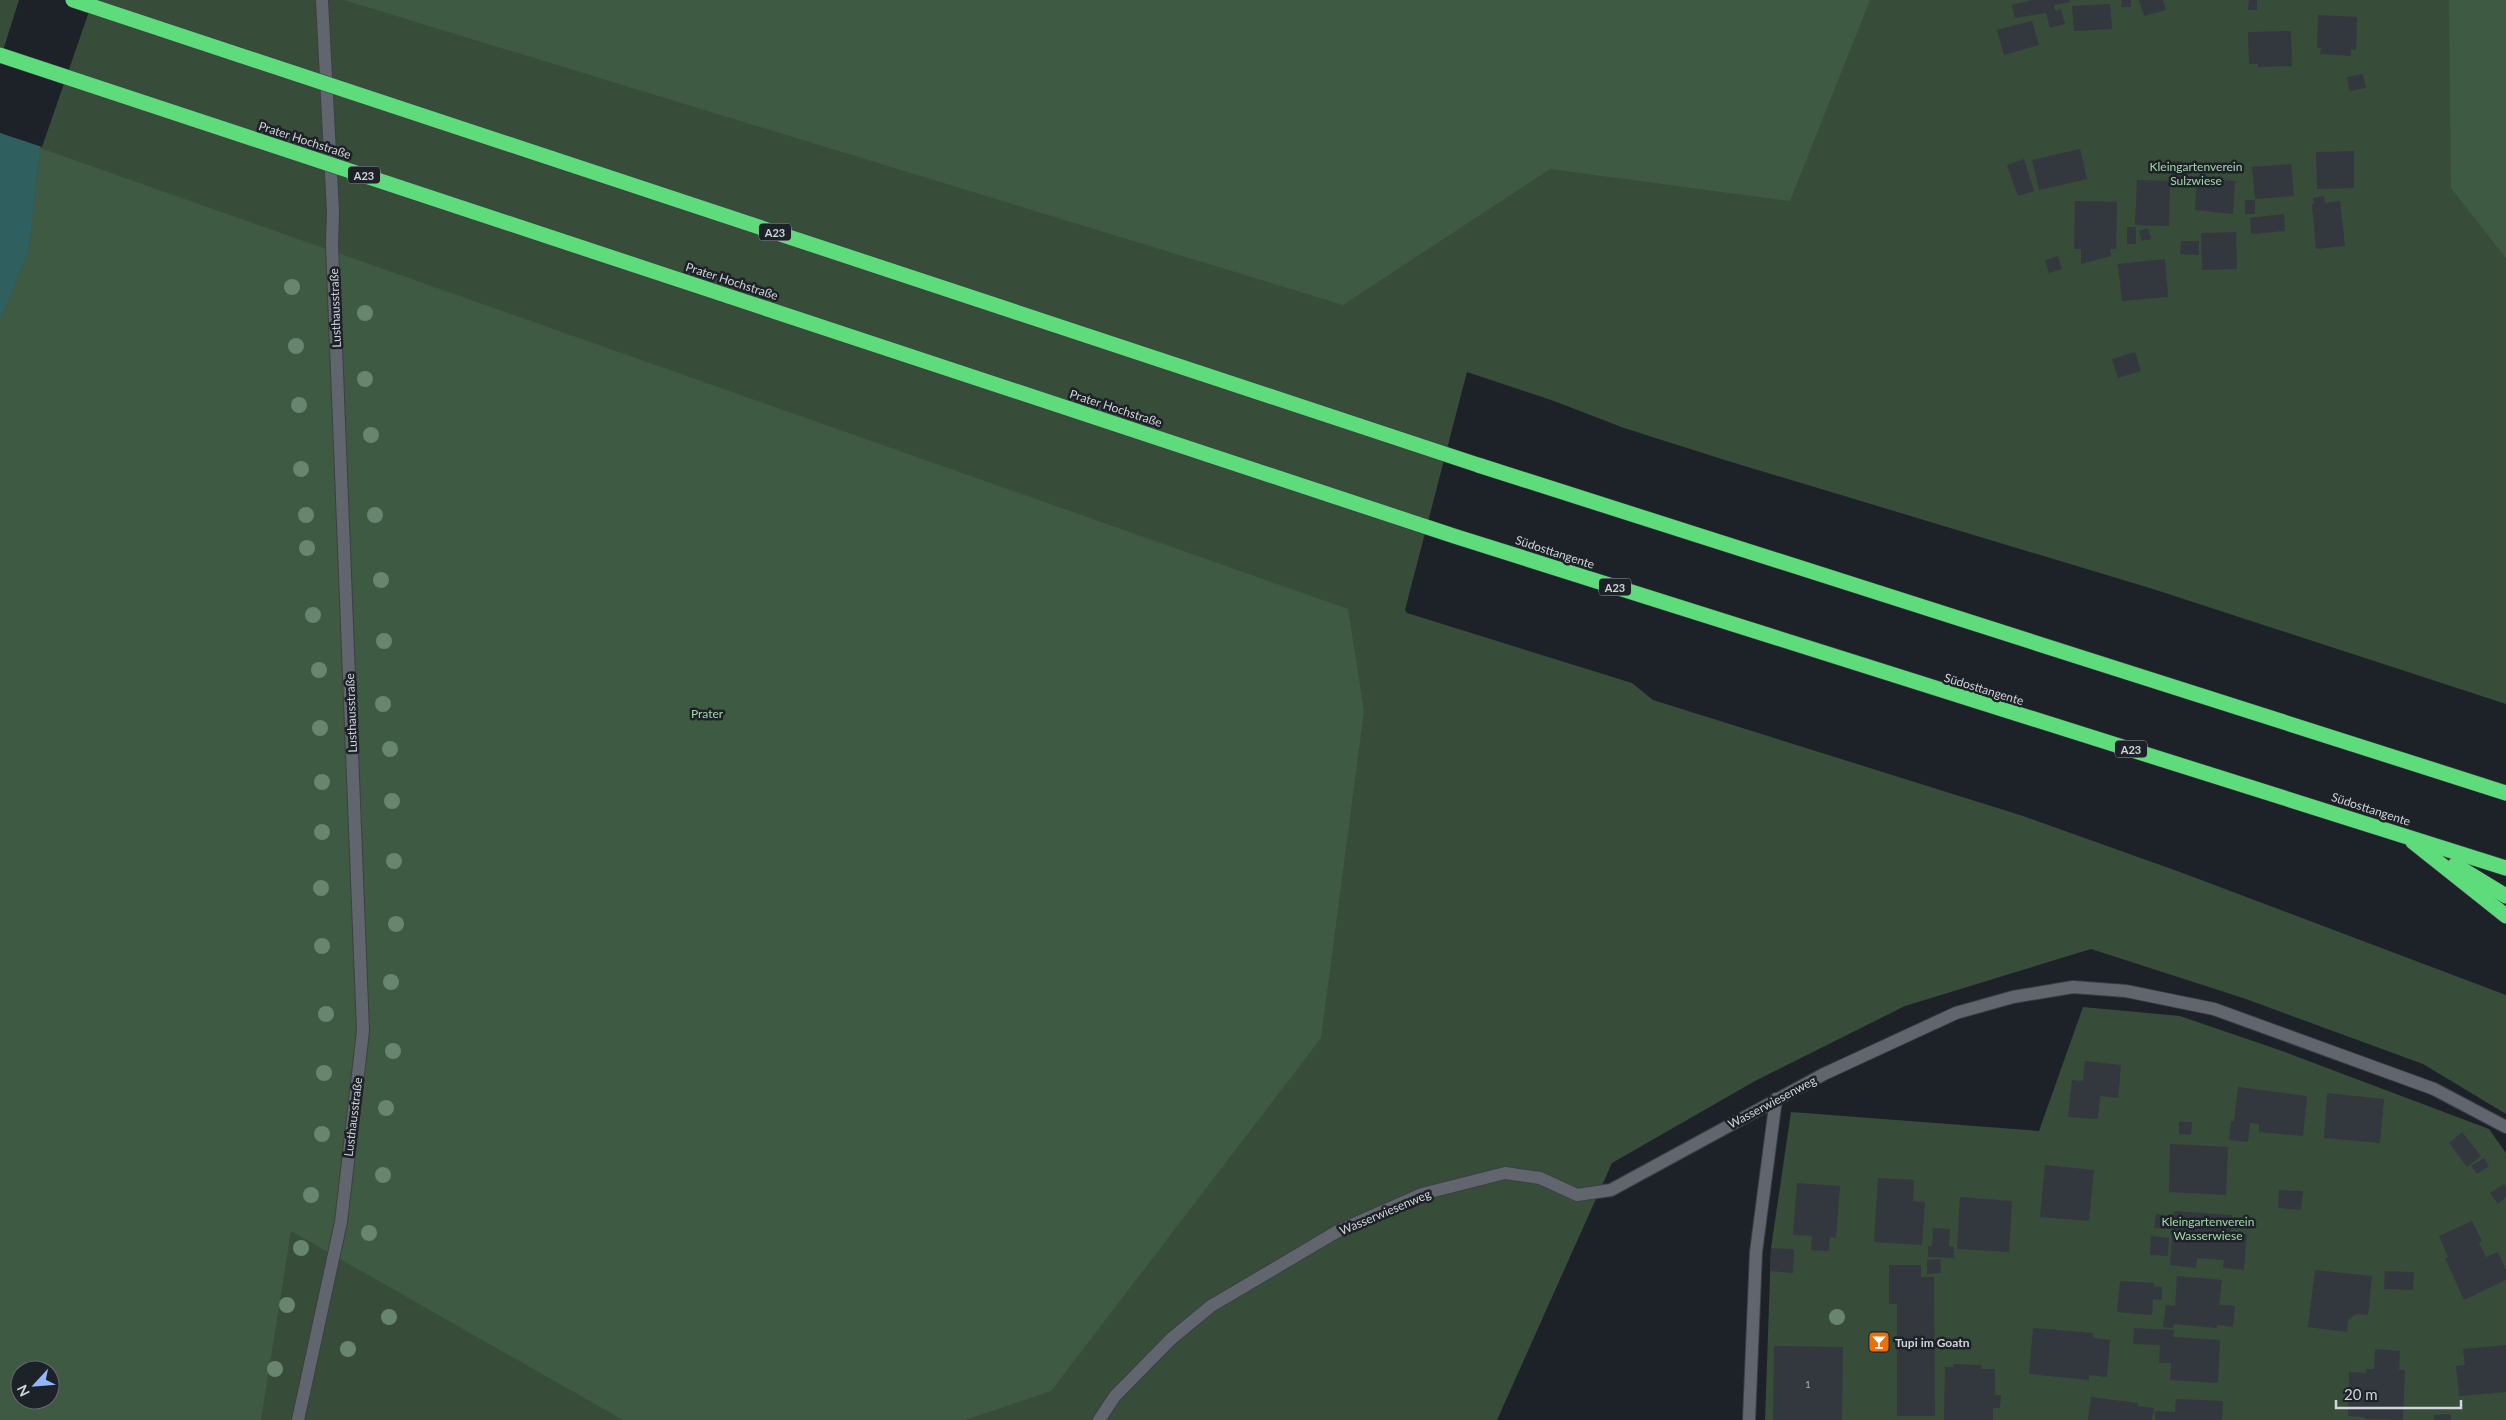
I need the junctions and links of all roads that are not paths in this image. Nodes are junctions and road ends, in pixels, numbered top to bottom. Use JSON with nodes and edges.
{"nodes":[{"id":1,"x":73,"y":0,"type":"edge"},
{"id":2,"x":322,"y":0,"type":"edge"},
{"id":3,"x":0,"y":54,"type":"edge"},
{"id":4,"x":1454,"y":536,"type":"joint"},
{"id":5,"x":2484,"y":786,"type":"junction"},
{"id":6,"x":2506,"y":787,"type":"edge"},
{"id":7,"x":2506,"y":793,"type":"edge"},
{"id":8,"x":2406,"y":837,"type":"junction"},
{"id":9,"x":2506,"y":868,"type":"edge"},
{"id":10,"x":2506,"y":896,"type":"edge"},
{"id":11,"x":2506,"y":916,"type":"edge"},
{"id":12,"x":1776,"y":1099,"type":"junction"},
{"id":13,"x":2506,"y":1127,"type":"edge"},
{"id":14,"x":298,"y":1420,"type":"edge"},
{"id":15,"x":1099,"y":1420,"type":"edge"},
{"id":16,"x":1749,"y":1420,"type":"edge"}],
"edges":[{"from":1,"to":5,"type":"highway","number":"A23","bridge":true},
{"from":2,"to":14,"type":"street","name":"Lusthausstraße"},
{"from":3,"to":4,"type":"highway","name":"Prater Hochstraße","number":"A23","bridge":true},
{"from":4,"to":8,"type":"highway","name":"Südosttangente","number":"A23"},
{"from":5,"to":6,"type":"highway"},
{"from":5,"to":7,"type":"highway","number":"A23"},
{"from":8,"to":9,"type":"highway","name":"Südosttangente","number":"A23"},
{"from":8,"to":10,"type":"highway"},
{"from":8,"to":11,"type":"highway"},
{"from":12,"to":13,"type":"street","name":"Wasserwiesenweg"},
{"from":12,"to":15,"type":"street","name":"Wasserwiesenweg"},
{"from":12,"to":16,"type":"street"}]}
